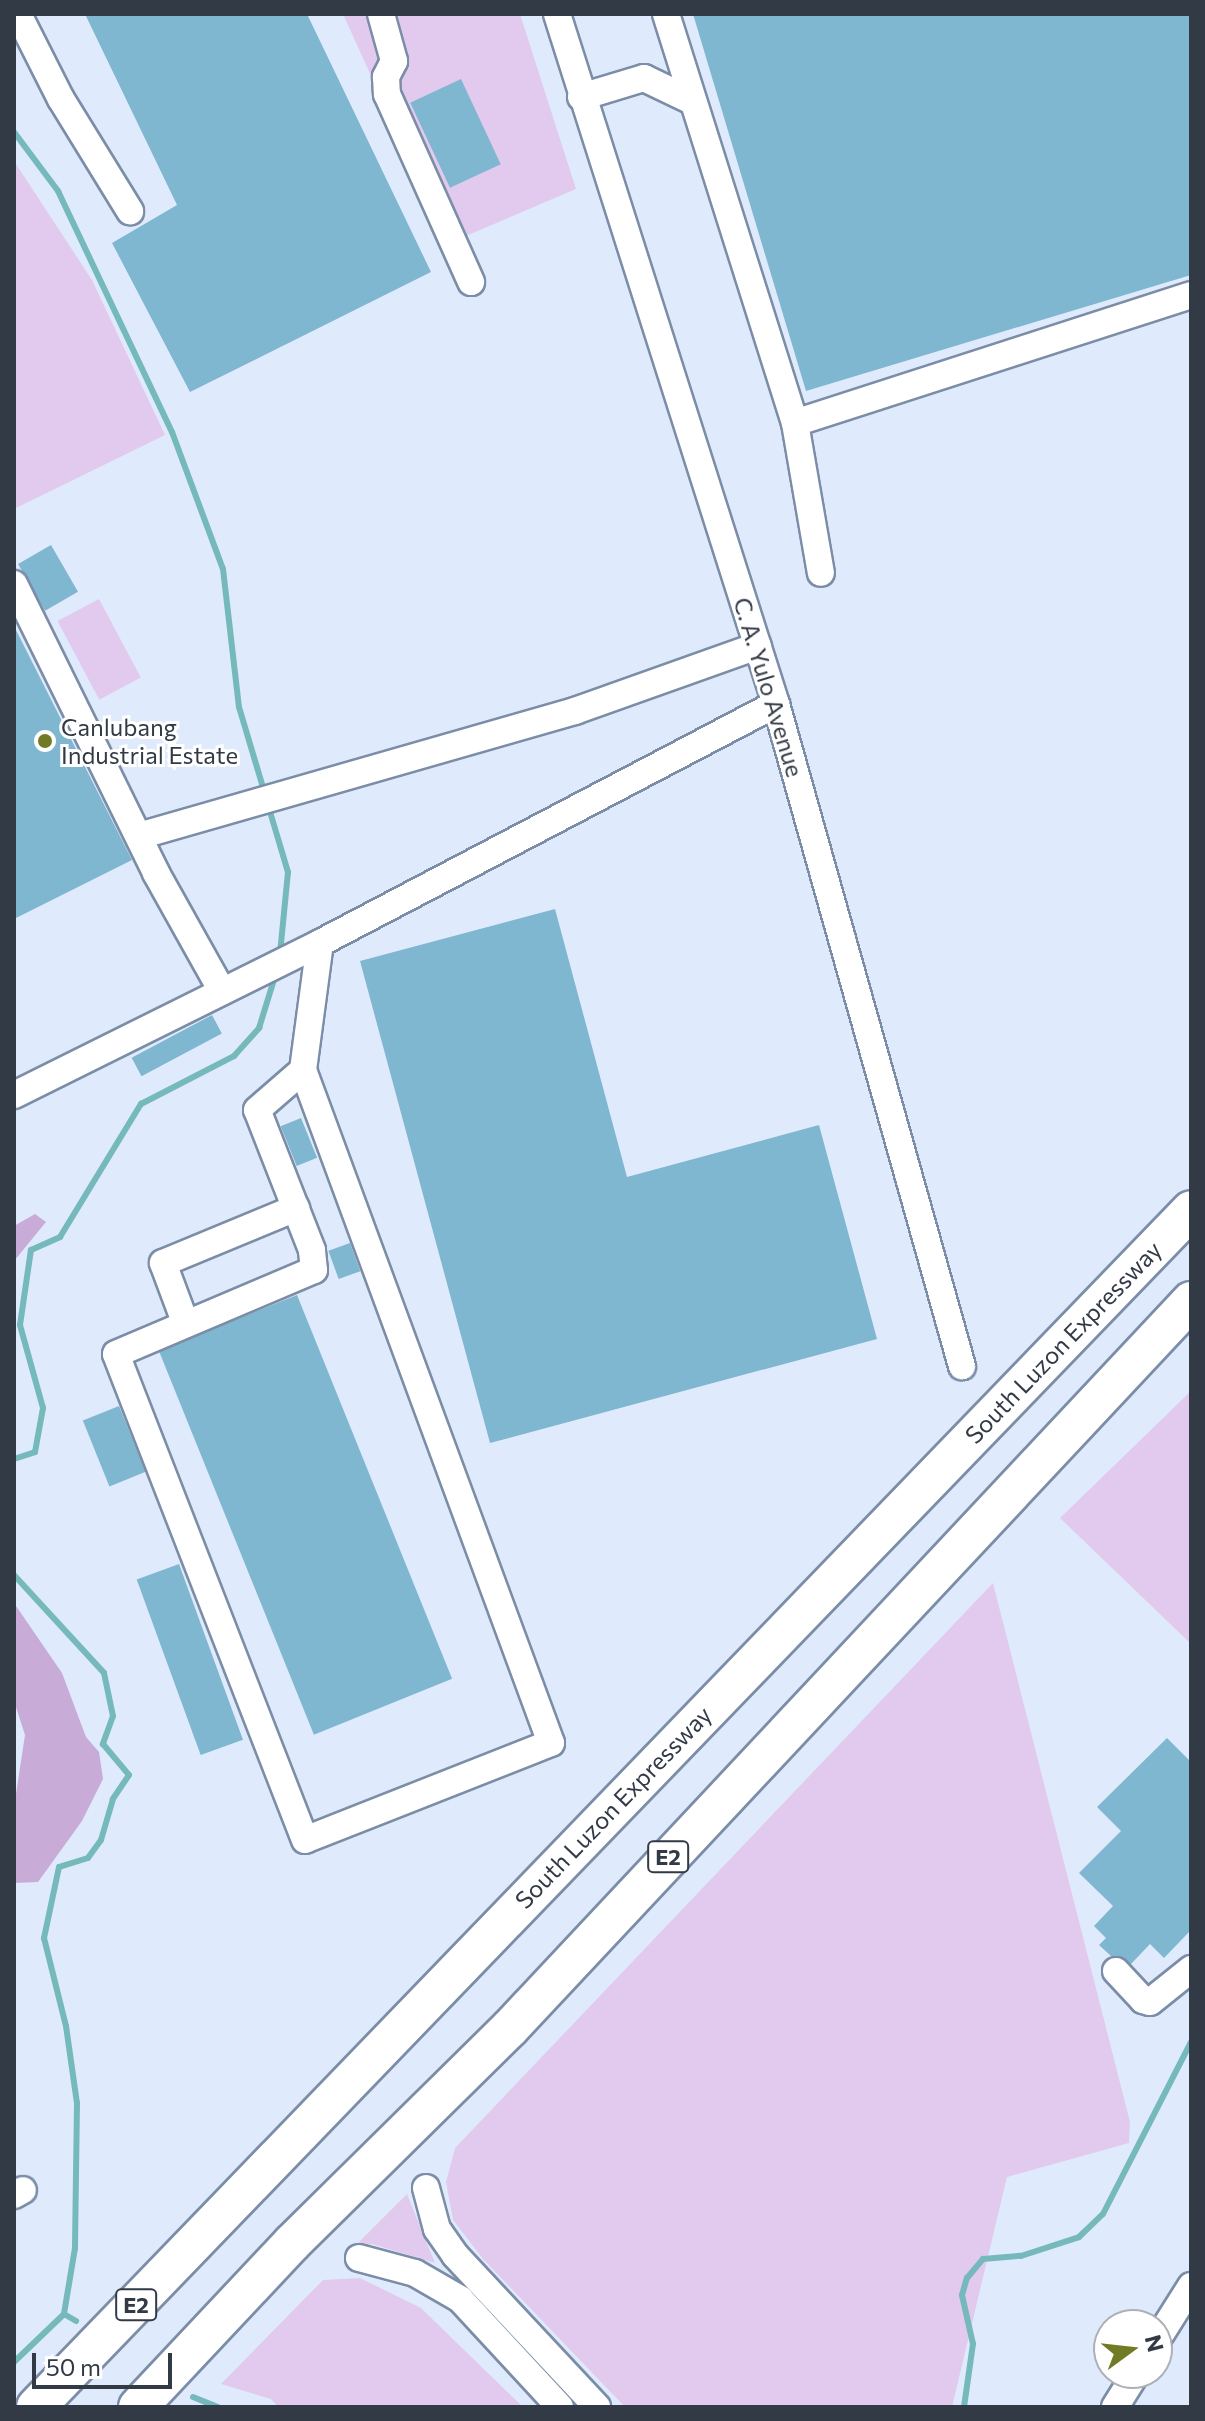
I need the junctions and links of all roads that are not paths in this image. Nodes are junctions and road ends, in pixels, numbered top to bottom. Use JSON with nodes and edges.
{"nodes":[{"id":1,"x":18,"y":14,"type":"edge"},
{"id":2,"x":381,"y":14,"type":"edge"},
{"id":3,"x":557,"y":14,"type":"edge"},
{"id":4,"x":666,"y":14,"type":"edge"},
{"id":5,"x":581,"y":97,"type":"junction"},
{"id":6,"x":690,"y":100,"type":"junction"},
{"id":7,"x":130,"y":211,"type":"dead end"},
{"id":8,"x":471,"y":282,"type":"dead end"},
{"id":9,"x":1191,"y":295,"type":"edge"},
{"id":10,"x":795,"y":423,"type":"junction"},
{"id":11,"x":821,"y":573,"type":"dead end"},
{"id":12,"x":14,"y":584,"type":"edge"},
{"id":13,"x":758,"y":646,"type":"junction"},
{"id":14,"x":776,"y":704,"type":"junction"},
{"id":15,"x":139,"y":836,"type":"junction"},
{"id":16,"x":309,"y":948,"type":"junction"},
{"id":17,"x":222,"y":991,"type":"junction"},
{"id":18,"x":303,"y":1070,"type":"junction"},
{"id":19,"x":14,"y":1095,"type":"edge"},
{"id":20,"x":296,"y":1208,"type":"junction"},
{"id":21,"x":1191,"y":1210,"type":"edge"},
{"id":22,"x":1191,"y":1301,"type":"edge"},
{"id":23,"x":185,"y":1322,"type":"junction"},
{"id":24,"x":962,"y":1366,"type":"dead end"},
{"id":25,"x":1191,"y":1969,"type":"edge"},
{"id":26,"x":1116,"y":1971,"type":"dead end"},
{"id":27,"x":426,"y":2188,"type":"dead end"},
{"id":28,"x":359,"y":2258,"type":"dead end"},
{"id":29,"x":1191,"y":2286,"type":"edge"},
{"id":30,"x":1173,"y":2315,"type":"edge"},
{"id":31,"x":1126,"y":2389,"type":"edge"},
{"id":32,"x":36,"y":2407,"type":"edge"},
{"id":33,"x":138,"y":2407,"type":"edge"},
{"id":34,"x":560,"y":2407,"type":"edge"},
{"id":35,"x":597,"y":2407,"type":"edge"},
{"id":36,"x":1115,"y":2407,"type":"edge"}],
"edges":[{"from":1,"to":7,"type":"street"},
{"from":2,"to":8,"type":"street"},
{"from":3,"to":5,"type":"street","name":"C. A. Yulo Avenue"},
{"from":4,"to":6,"type":"street"},
{"from":5,"to":6,"type":"street"},
{"from":5,"to":13,"type":"street","name":"C. A. Yulo Avenue"},
{"from":6,"to":10,"type":"street"},
{"from":9,"to":10,"type":"street"},
{"from":10,"to":11,"type":"street"},
{"from":12,"to":15,"type":"street"},
{"from":13,"to":14,"type":"street","name":"C. A. Yulo Avenue"},
{"from":13,"to":15,"type":"street"},
{"from":14,"to":16,"type":"street"},
{"from":14,"to":24,"type":"street","name":"C. A. Yulo Avenue"},
{"from":15,"to":17,"type":"street"},
{"from":16,"to":17,"type":"street"},
{"from":16,"to":18,"type":"street"},
{"from":17,"to":19,"type":"street"},
{"from":18,"to":20,"type":"street"},
{"from":18,"to":23,"type":"street"},
{"from":20,"to":23,"type":"street"},
{"from":20,"to":23,"type":"street"},
{"from":21,"to":32,"type":"highway","name":"South Luzon Expressway","number":"E2"},
{"from":22,"to":33,"type":"highway","number":"E2"},
{"from":25,"to":26,"type":"street"},
{"from":27,"to":35,"type":"street"},
{"from":28,"to":34,"type":"street"},
{"from":29,"to":30,"type":"street"},
{"from":31,"to":36,"type":"street"}]}
